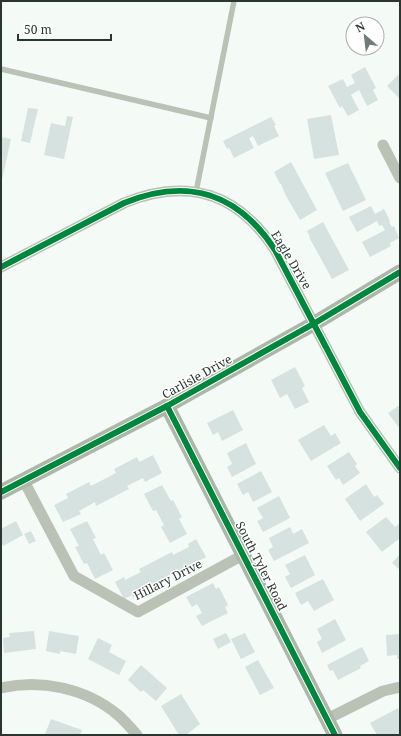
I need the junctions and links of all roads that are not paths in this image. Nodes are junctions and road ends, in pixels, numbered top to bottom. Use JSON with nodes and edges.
{"nodes":[{"id":1,"x":234,"y":1,"type":"edge"},
{"id":2,"x":1,"y":68,"type":"edge"},
{"id":3,"x":211,"y":118,"type":"junction"},
{"id":4,"x":383,"y":145,"type":"dead end"},
{"id":5,"x":400,"y":178,"type":"edge"},
{"id":6,"x":196,"y":192,"type":"junction"},
{"id":7,"x":1,"y":267,"type":"edge"},
{"id":8,"x":400,"y":272,"type":"edge"},
{"id":9,"x":315,"y":323,"type":"junction"},
{"id":10,"x":167,"y":406,"type":"junction"},
{"id":11,"x":400,"y":468,"type":"edge"},
{"id":12,"x":24,"y":481,"type":"junction"},
{"id":13,"x":1,"y":492,"type":"edge"},
{"id":14,"x":243,"y":555,"type":"junction"},
{"id":15,"x":1,"y":688,"type":"edge"},
{"id":16,"x":400,"y":688,"type":"edge"},
{"id":17,"x":327,"y":720,"type":"junction"},
{"id":18,"x":137,"y":735,"type":"edge"},
{"id":19,"x":335,"y":735,"type":"edge"}],
"edges":[{"from":1,"to":3,"type":"lane"},
{"from":2,"to":3,"type":"lane"},
{"from":3,"to":6,"type":"lane"},
{"from":4,"to":5,"type":"street"},
{"from":6,"to":7,"type":"street","name":"Eagle Drive"},
{"from":6,"to":9,"type":"street","name":"Eagle Drive"},
{"from":8,"to":9,"type":"street","name":"Carlisle Drive"},
{"from":9,"to":10,"type":"street","name":"Carlisle Drive"},
{"from":9,"to":11,"type":"street","name":"Eagle Drive"},
{"from":10,"to":12,"type":"street","name":"Carlisle Drive"},
{"from":10,"to":14,"type":"street","name":"South Tyler Road"},
{"from":12,"to":13,"type":"street","name":"Carlisle Drive"},
{"from":12,"to":14,"type":"street","name":"Hillary Drive"},
{"from":14,"to":17,"type":"street","name":"South Tyler Road"},
{"from":15,"to":18,"type":"street"},
{"from":16,"to":17,"type":"street"},
{"from":17,"to":19,"type":"street","name":"South Tyler Road"}]}
